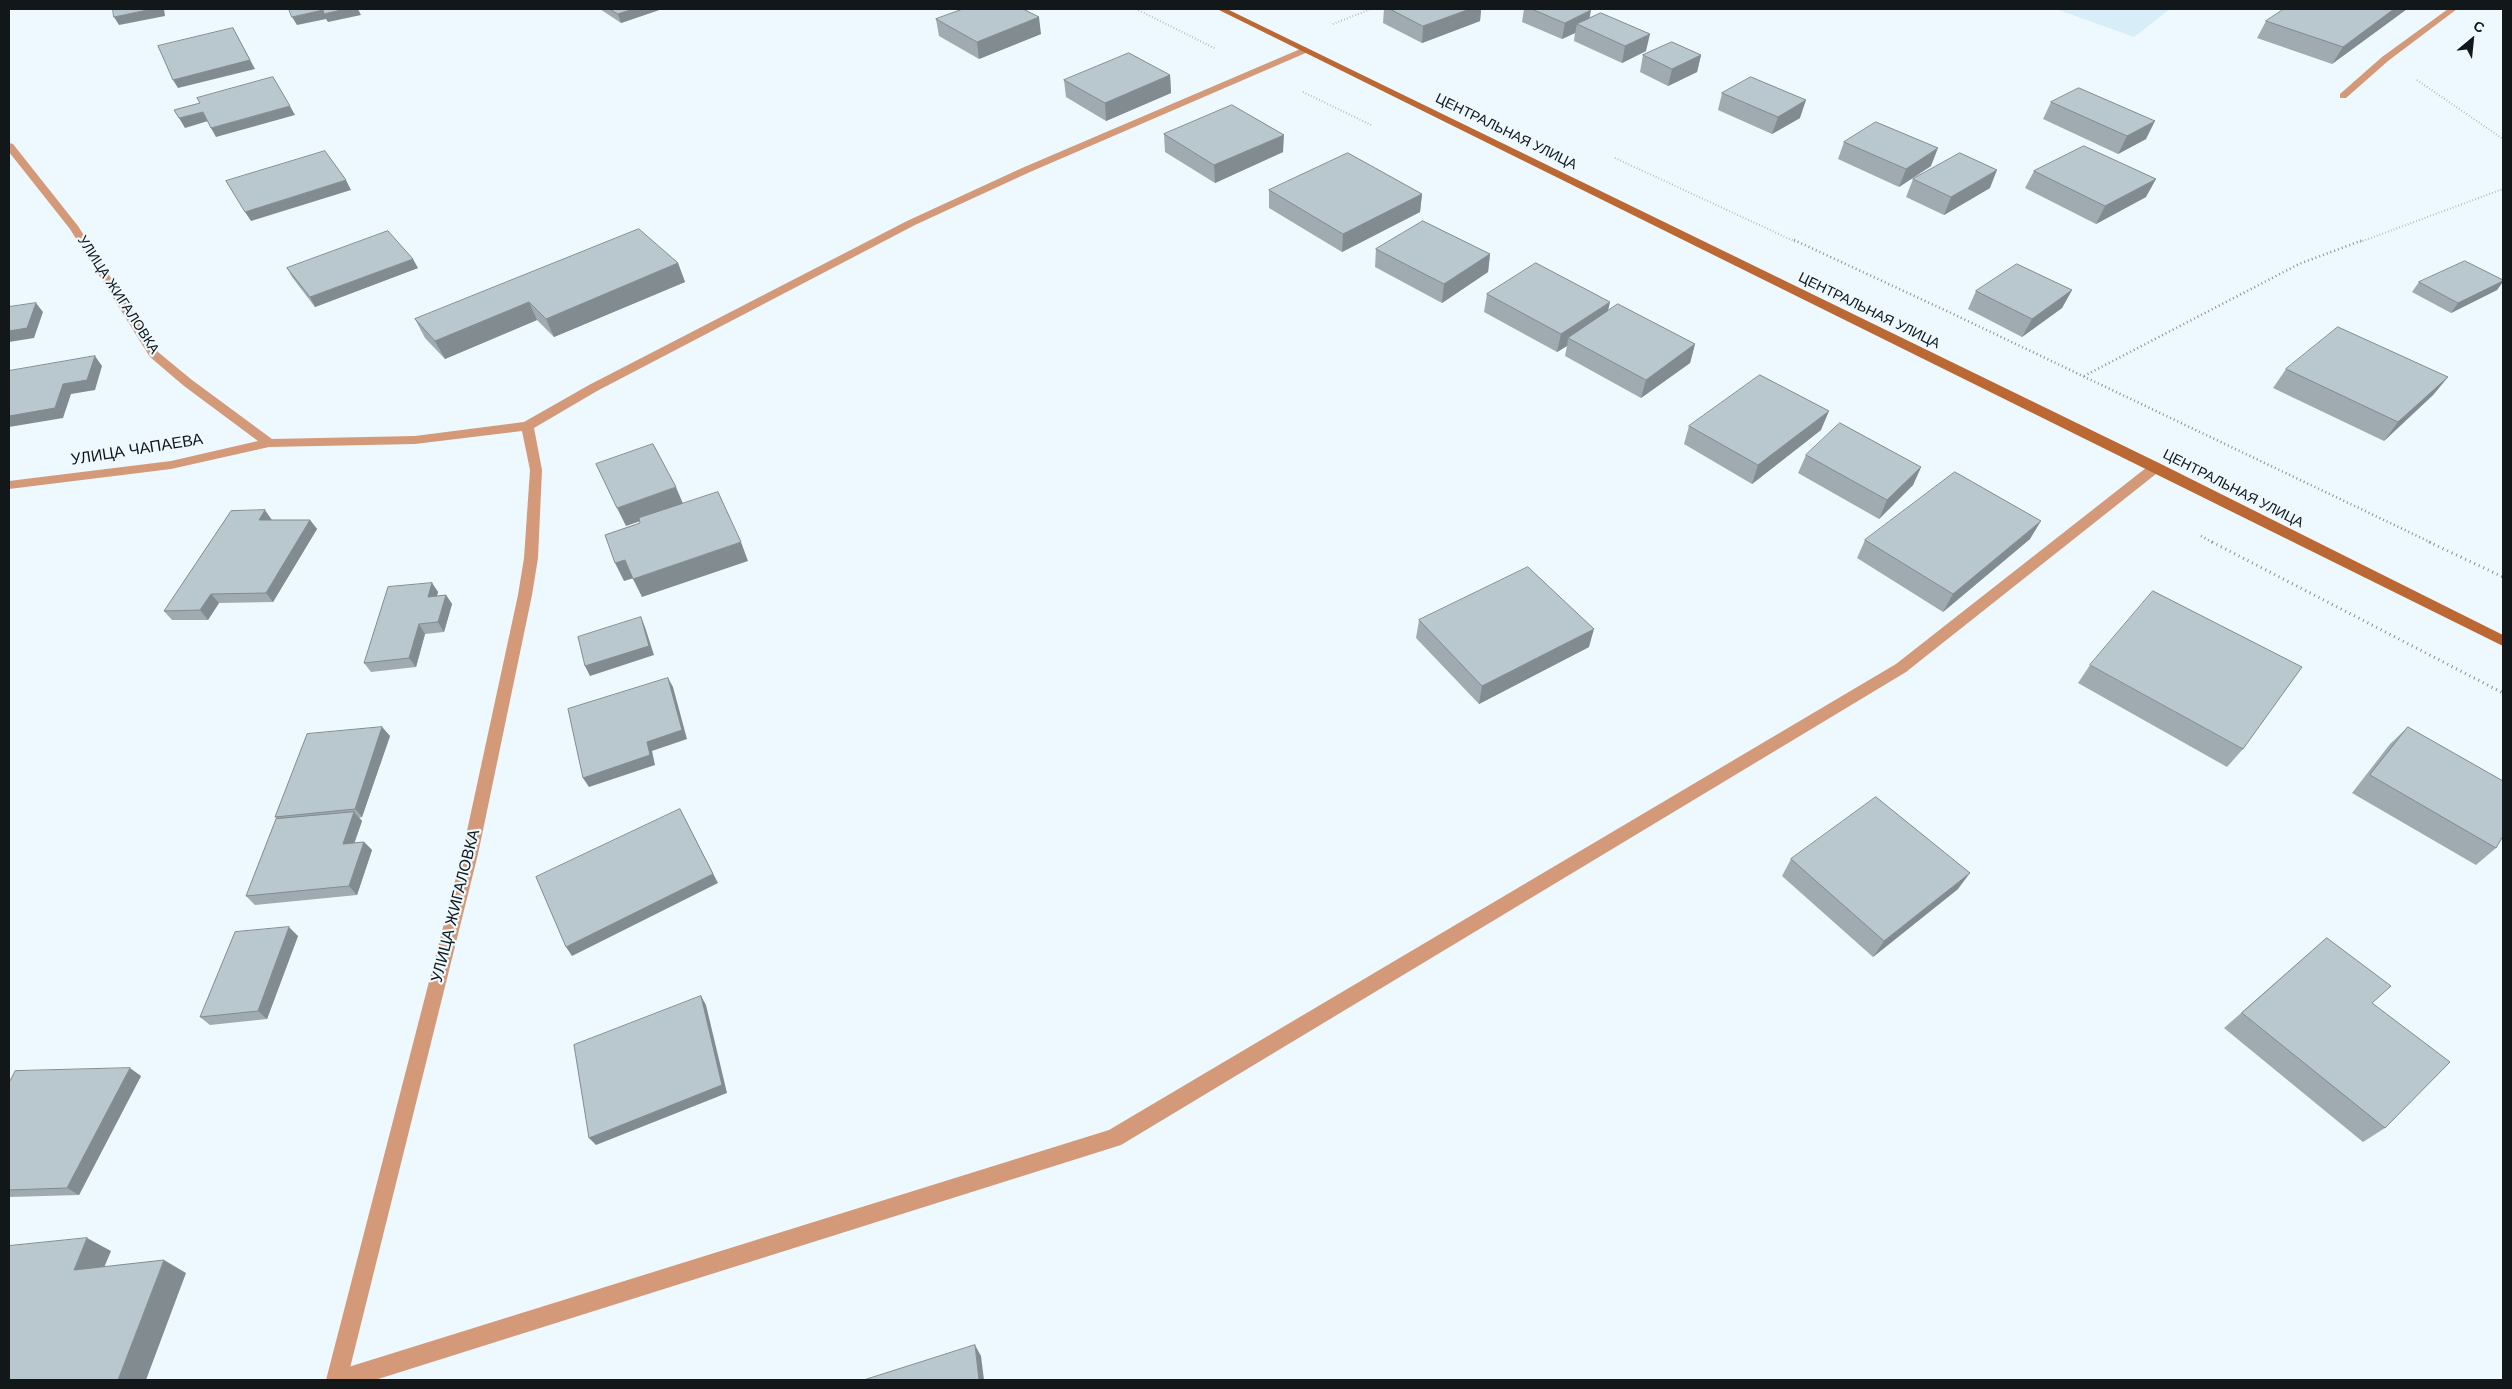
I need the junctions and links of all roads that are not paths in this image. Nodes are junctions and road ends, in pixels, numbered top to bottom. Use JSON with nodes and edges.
{"nodes":[{"id":1,"x":1221,"y":9,"type":"edge"},
{"id":2,"x":2453,"y":9,"type":"edge"},
{"id":3,"x":1305,"y":50,"type":"junction"},
{"id":4,"x":2343,"y":96,"type":"dead end"},
{"id":5,"x":9,"y":146,"type":"edge"},
{"id":6,"x":527,"y":426,"type":"junction"},
{"id":7,"x":269,"y":443,"type":"junction"},
{"id":8,"x":2156,"y":467,"type":"junction"},
{"id":9,"x":9,"y":485,"type":"edge"},
{"id":10,"x":2503,"y":642,"type":"edge"},
{"id":11,"x":336,"y":1380,"type":"edge"},
{"id":12,"x":342,"y":1380,"type":"edge"}],
"edges":[{"from":1,"to":3,"type":"main road","name":"ЦЕНТРАЛЬНАЯ УЛИЦА"},
{"from":2,"to":4,"type":"street"},
{"from":3,"to":6,"type":"street"},
{"from":3,"to":8,"type":"main road","name":"ЦЕНТРАЛЬНАЯ УЛИЦА"},
{"from":5,"to":7,"type":"street","name":"УЛИЦА ЖИГАЛОВКА"},
{"from":6,"to":7,"type":"street","name":"УЛИЦА ЧАПАЕВА"},
{"from":6,"to":11,"type":"street","name":"УЛИЦА ЖИГАЛОВКА"},
{"from":7,"to":9,"type":"street","name":"УЛИЦА ЧАПАЕВА"},
{"from":8,"to":10,"type":"main road","name":"ЦЕНТРАЛЬНАЯ УЛИЦА"},
{"from":8,"to":12,"type":"street"}]}
